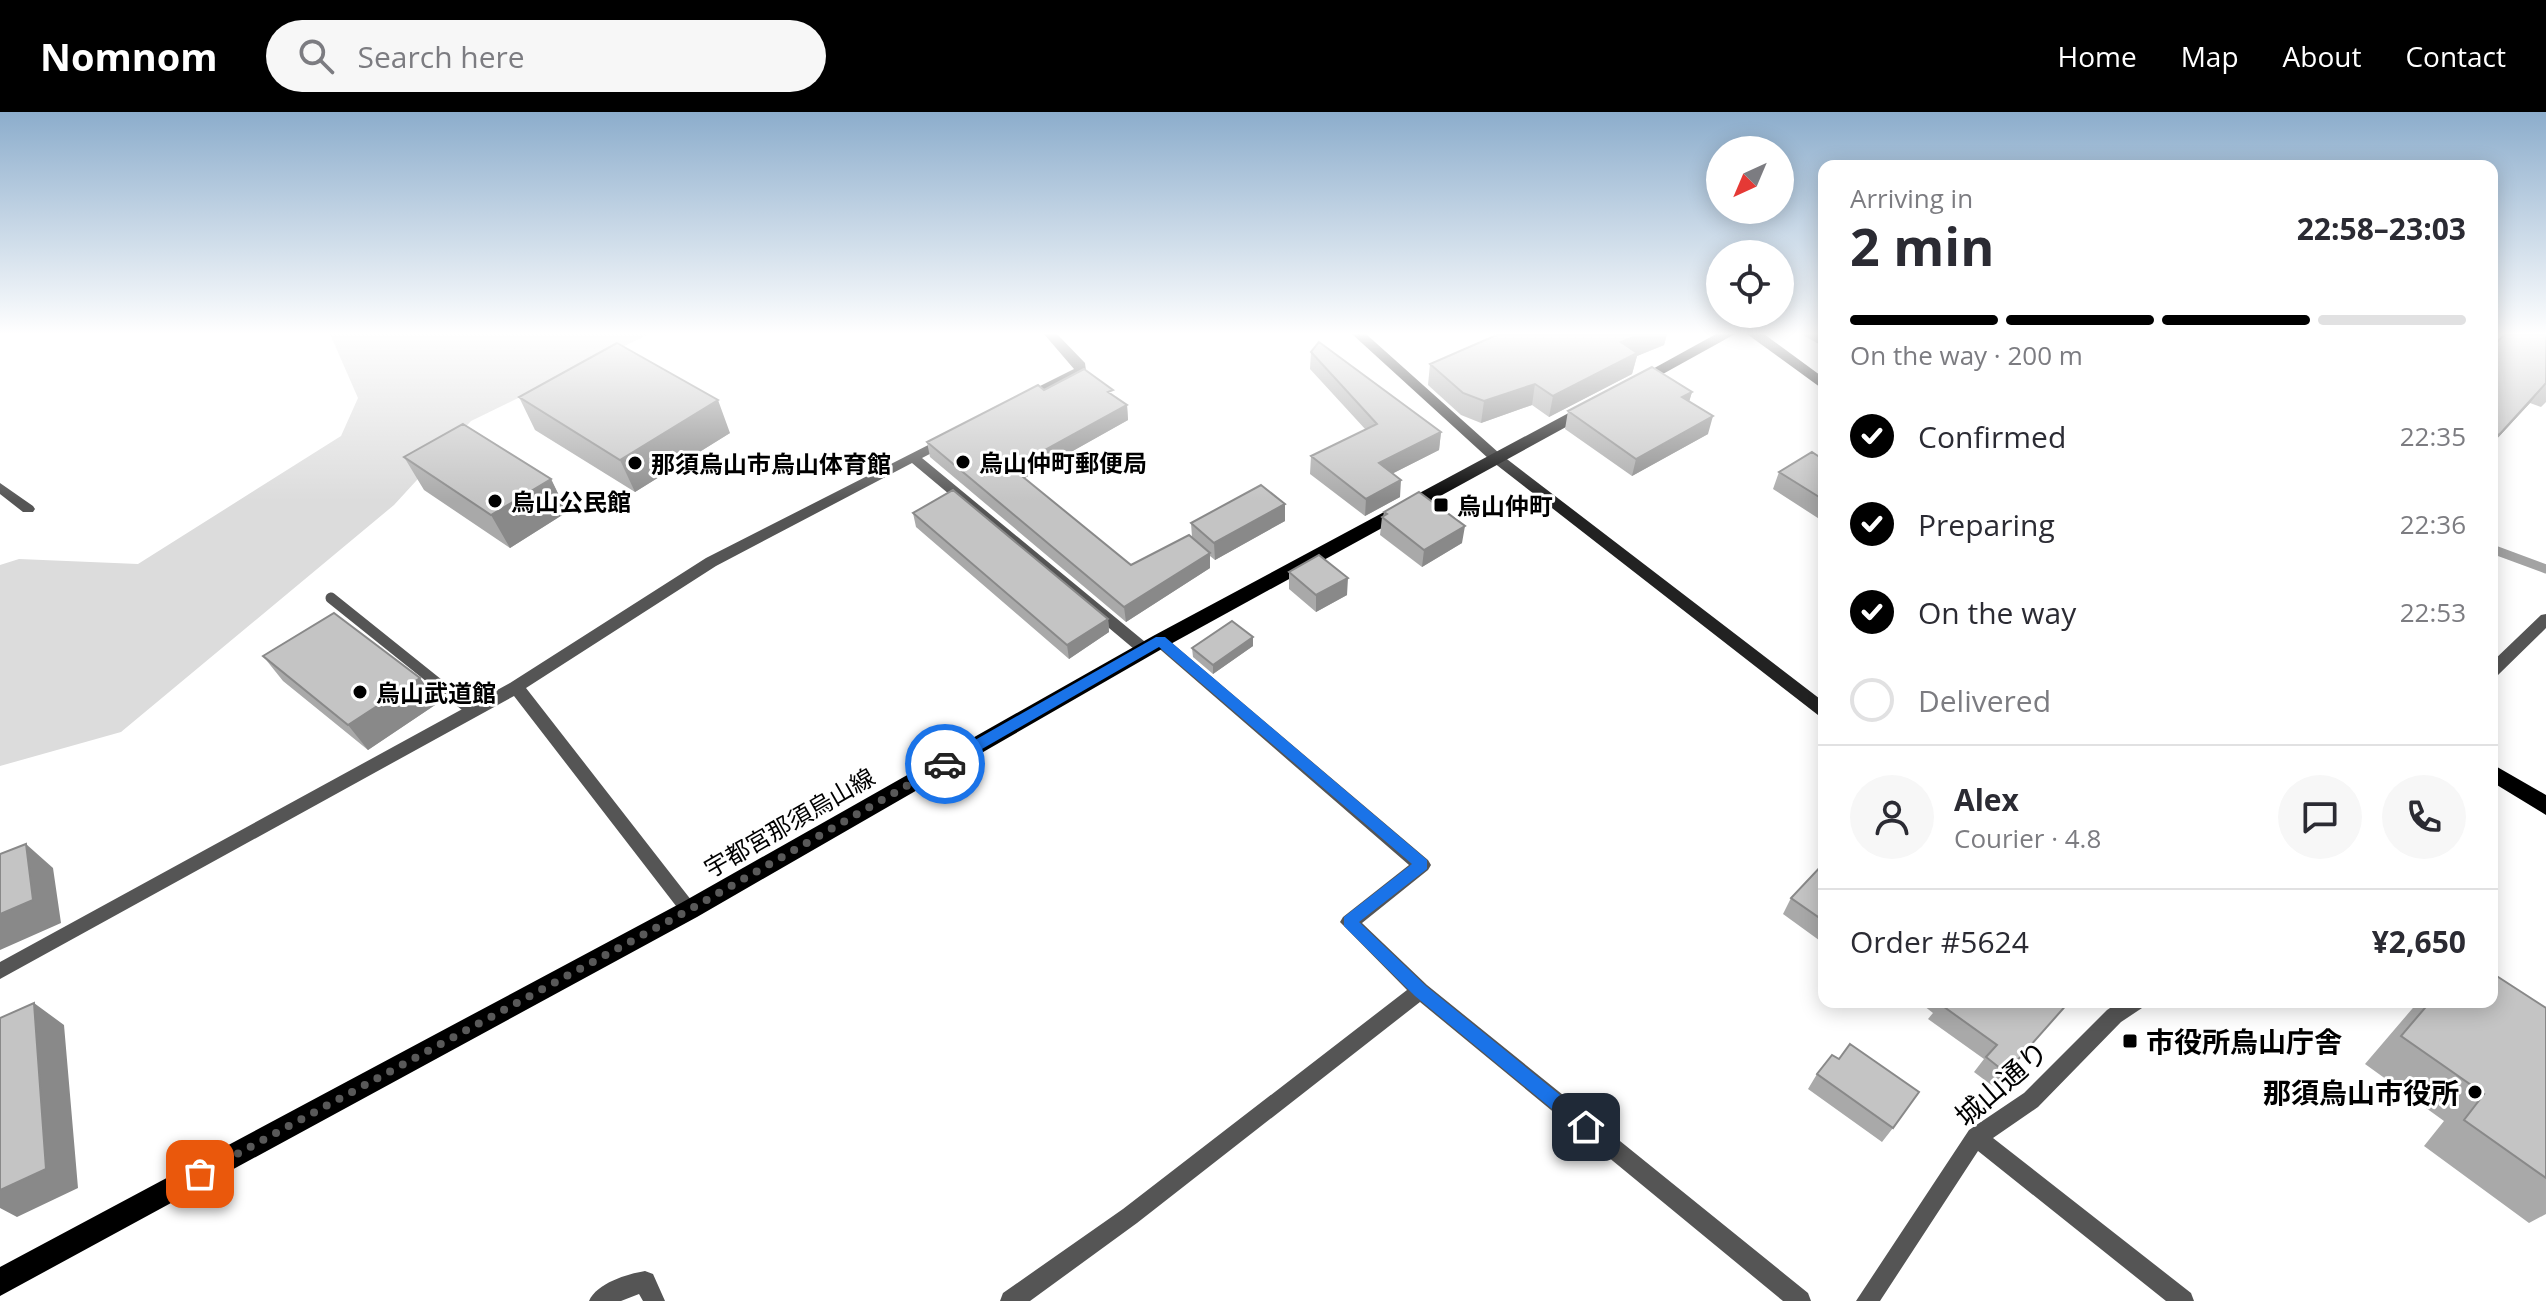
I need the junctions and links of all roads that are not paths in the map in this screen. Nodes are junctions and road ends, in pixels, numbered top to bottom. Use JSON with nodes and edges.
{"nodes":[{"id":1,"x":1044,"y":389,"type":"edge"},
{"id":2,"x":1420,"y":389,"type":"edge"},
{"id":3,"x":1622,"y":389,"type":"edge"},
{"id":4,"x":1010,"y":407,"type":"edge"},
{"id":5,"x":955,"y":435,"type":"edge"},
{"id":6,"x":1494,"y":456,"type":"junction"},
{"id":7,"x":913,"y":457,"type":"junction"},
{"id":8,"x":0,"y":487,"type":"edge"},
{"id":9,"x":28,"y":509,"type":"dead end"},
{"id":10,"x":331,"y":598,"type":"dead end"},
{"id":11,"x":2546,"y":619,"type":"edge"},
{"id":12,"x":1153,"y":645,"type":"junction"},
{"id":13,"x":2498,"y":665,"type":"edge"},
{"id":14,"x":516,"y":687,"type":"junction"},
{"id":15,"x":1818,"y":706,"type":"edge"},
{"id":16,"x":472,"y":711,"type":"junction"},
{"id":17,"x":2498,"y":776,"type":"edge"},
{"id":18,"x":2546,"y":806,"type":"edge"},
{"id":19,"x":689,"y":910,"type":"junction"},
{"id":20,"x":0,"y":971,"type":"edge"},
{"id":21,"x":1420,"y":991,"type":"junction"},
{"id":22,"x":2126,"y":1008,"type":"edge"},
{"id":23,"x":1976,"y":1137,"type":"junction"},
{"id":24,"x":0,"y":1282,"type":"edge"},
{"id":25,"x":600,"y":1301,"type":"edge"},
{"id":26,"x":654,"y":1301,"type":"edge"},
{"id":27,"x":1011,"y":1301,"type":"edge"},
{"id":28,"x":1800,"y":1301,"type":"edge"},
{"id":29,"x":1867,"y":1301,"type":"edge"},
{"id":30,"x":2183,"y":1301,"type":"edge"}],
"edges":[{"from":1,"to":4,"type":"street"},
{"from":2,"to":6,"type":"street"},
{"from":3,"to":6,"type":"main road","name":"宇都宮那須烏山線"},
{"from":5,"to":7,"type":"street"},
{"from":6,"to":12,"type":"main road","name":"宇都宮那須烏山線"},
{"from":6,"to":15,"type":"street"},
{"from":7,"to":12,"type":"street"},
{"from":7,"to":14,"type":"street"},
{"from":8,"to":9,"type":"street"},
{"from":10,"to":16,"type":"lane"},
{"from":11,"to":13,"type":"street"},
{"from":12,"to":19,"type":"main road","name":"宇都宮那須烏山線"},
{"from":12,"to":21,"type":"street"},
{"from":14,"to":16,"type":"street"},
{"from":14,"to":19,"type":"street"},
{"from":16,"to":20,"type":"street"},
{"from":17,"to":18,"type":"main road"},
{"from":19,"to":24,"type":"main road","name":"宇都宮那須烏山線"},
{"from":21,"to":27,"type":"street"},
{"from":21,"to":28,"type":"street"},
{"from":22,"to":23,"type":"street","name":"城山通り"},
{"from":23,"to":29,"type":"street","name":"城山通り"},
{"from":23,"to":30,"type":"street"},
{"from":25,"to":26,"type":"street"}]}
